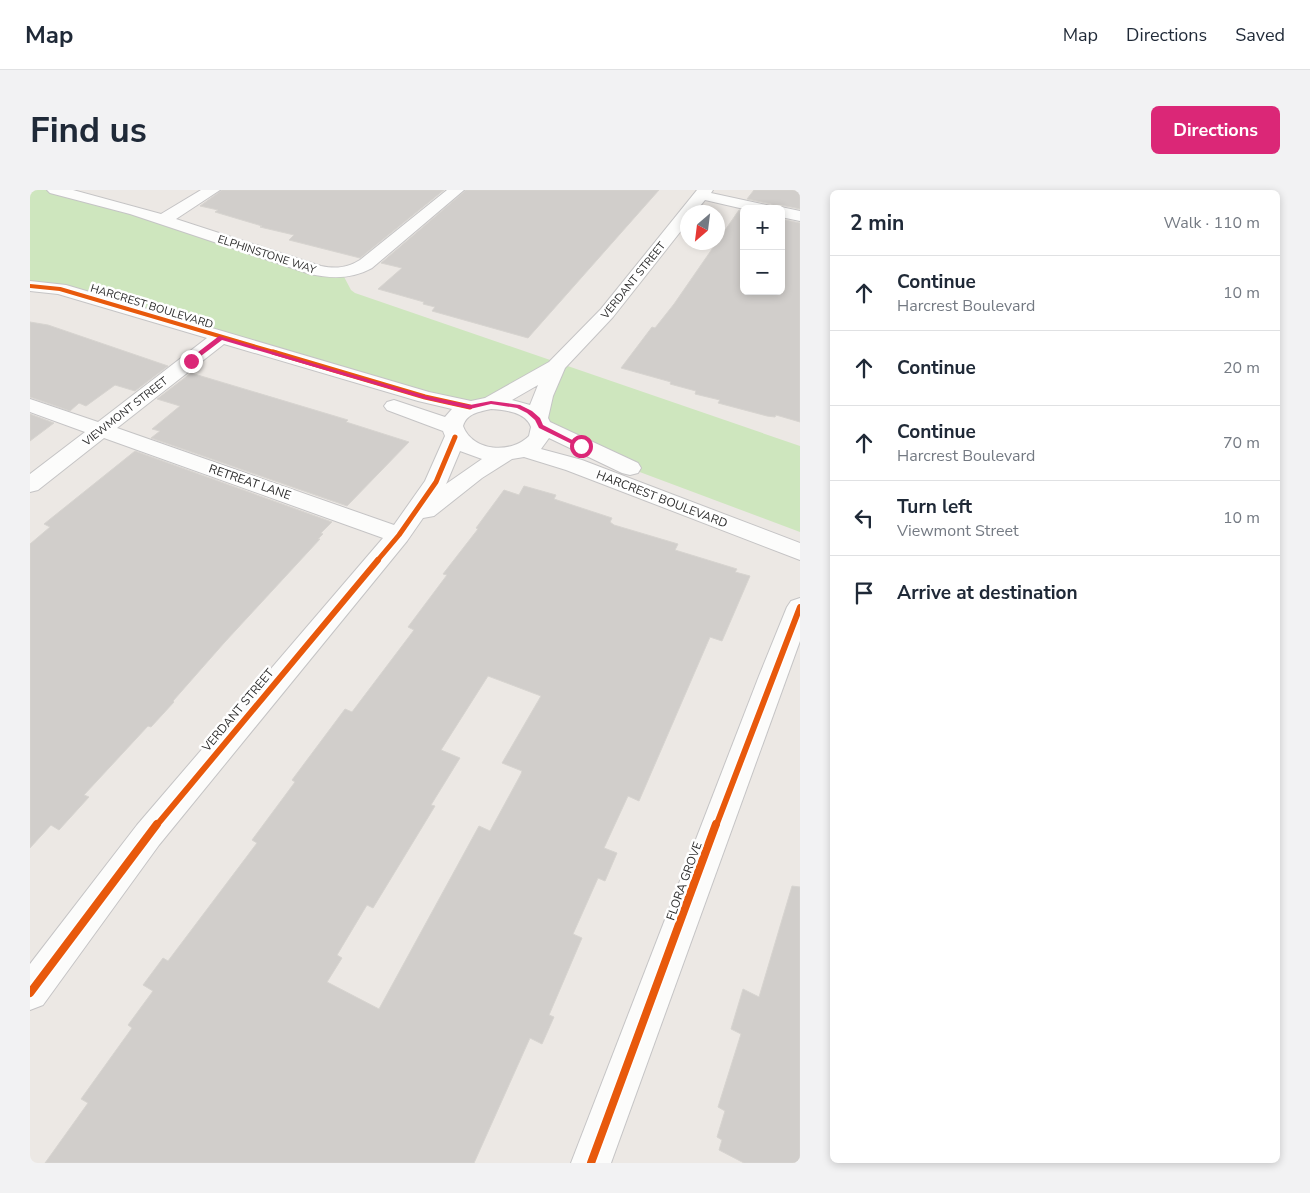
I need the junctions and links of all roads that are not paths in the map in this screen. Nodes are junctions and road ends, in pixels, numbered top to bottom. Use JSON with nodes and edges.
{"nodes":[{"id":1,"x":55,"y":190,"type":"edge"},
{"id":2,"x":212,"y":190,"type":"edge"},
{"id":3,"x":456,"y":190,"type":"edge"},
{"id":4,"x":703,"y":193,"type":"edge"},
{"id":5,"x":750,"y":205,"type":"edge"},
{"id":6,"x":785,"y":213,"type":"edge"},
{"id":7,"x":800,"y":216,"type":"edge"},
{"id":8,"x":164,"y":219,"type":"junction"},
{"id":9,"x":30,"y":286,"type":"edge"},
{"id":10,"x":30,"y":299,"type":"edge"},
{"id":11,"x":214,"y":343,"type":"junction"},
{"id":12,"x":556,"y":366,"type":"junction"},
{"id":13,"x":491,"y":403,"type":"junction"},
{"id":14,"x":30,"y":405,"type":"edge"},
{"id":15,"x":470,"y":407,"type":"junction"},
{"id":16,"x":539,"y":423,"type":"junction"},
{"id":17,"x":101,"y":430,"type":"junction"},
{"id":18,"x":453,"y":432,"type":"junction"},
{"id":19,"x":514,"y":452,"type":"junction"},
{"id":20,"x":30,"y":485,"type":"edge"},
{"id":21,"x":800,"y":532,"type":"edge"},
{"id":22,"x":399,"y":535,"type":"junction"},
{"id":23,"x":800,"y":552,"type":"edge"},
{"id":24,"x":800,"y":607,"type":"edge"},
{"id":25,"x":30,"y":994,"type":"edge"},
{"id":26,"x":591,"y":1163,"type":"edge"}],
"edges":[{"from":1,"to":8,"type":"street","name":"ELPHINSTONE WAY"},
{"from":2,"to":8,"type":"street"},
{"from":3,"to":8,"type":"street","name":"ELPHINSTONE WAY"},
{"from":4,"to":5,"type":"street"},
{"from":4,"to":12,"type":"street","name":"VERDANT STREET"},
{"from":6,"to":7,"type":"street"},
{"from":9,"to":11,"type":"street","name":"HARCREST BOULEVARD"},
{"from":10,"to":11,"type":"street","name":"HARCREST BOULEVARD"},
{"from":11,"to":15,"type":"street","name":"HARCREST BOULEVARD"},
{"from":11,"to":17,"type":"street","name":"VIEWMONT STREET"},
{"from":11,"to":18,"type":"street","name":"HARCREST BOULEVARD"},
{"from":12,"to":13,"type":"street","name":"VERDANT STREET"},
{"from":12,"to":16,"type":"street","name":"VERDANT STREET"},
{"from":13,"to":15,"type":"street"},
{"from":13,"to":16,"type":"street","name":"HARCREST BOULEVARD"},
{"from":14,"to":17,"type":"street","name":"RETREAT LANE"},
{"from":15,"to":18,"type":"street","name":"VERDANT STREET"},
{"from":16,"to":19,"type":"street","name":"VERDANT STREET"},
{"from":16,"to":21,"type":"street","name":"HARCREST BOULEVARD"},
{"from":17,"to":20,"type":"street","name":"VIEWMONT STREET"},
{"from":17,"to":22,"type":"street","name":"RETREAT LANE"},
{"from":18,"to":19,"type":"street","name":"HARCREST BOULEVARD"},
{"from":18,"to":22,"type":"street","name":"VERDANT STREET"},
{"from":19,"to":22,"type":"street","name":"VERDANT STREET"},
{"from":19,"to":23,"type":"street","name":"HARCREST BOULEVARD"},
{"from":22,"to":25,"type":"street","name":"VERDANT STREET"},
{"from":24,"to":26,"type":"street","name":"FLORA GROVE"}]}
